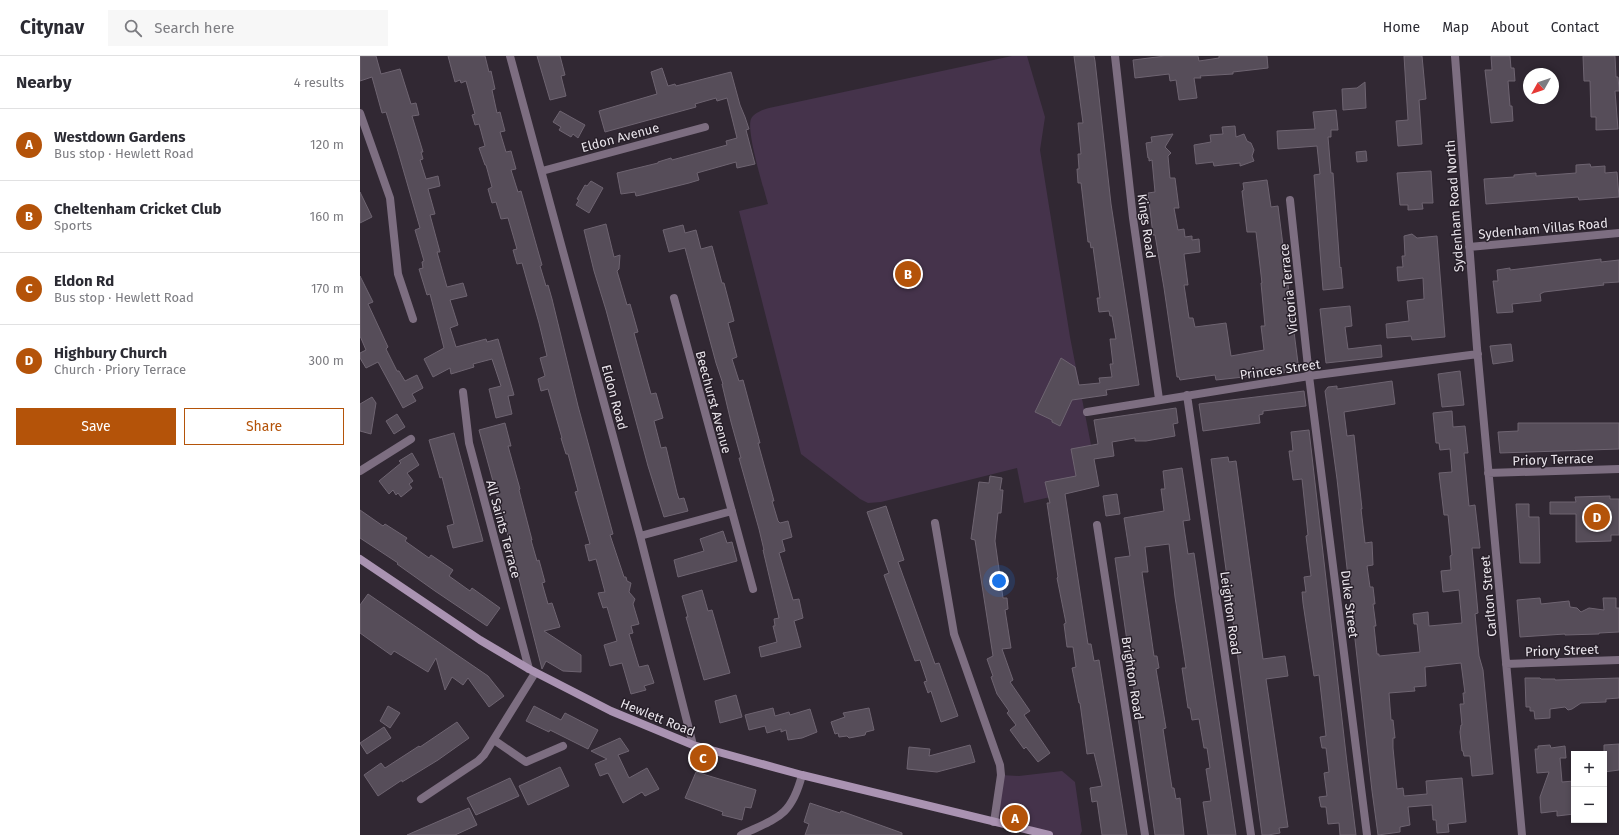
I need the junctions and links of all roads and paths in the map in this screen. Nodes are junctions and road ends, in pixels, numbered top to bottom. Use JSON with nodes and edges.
{"nodes":[{"id":1,"x":510,"y":56,"type":"edge"},
{"id":2,"x":1115,"y":56,"type":"edge"},
{"id":3,"x":1455,"y":56,"type":"edge"},
{"id":4,"x":360,"y":113,"type":"edge"},
{"id":5,"x":705,"y":127,"type":"dead end"},
{"id":6,"x":542,"y":171,"type":"junction"},
{"id":7,"x":1290,"y":200,"type":"dead end"},
{"id":8,"x":1619,"y":233,"type":"edge"},
{"id":9,"x":1469,"y":247,"type":"junction"},
{"id":10,"x":674,"y":298,"type":"dead end"},
{"id":11,"x":413,"y":319,"type":"dead end"},
{"id":12,"x":1478,"y":354,"type":"junction"},
{"id":13,"x":1309,"y":376,"type":"junction"},
{"id":14,"x":463,"y":392,"type":"dead end"},
{"id":15,"x":1187,"y":395,"type":"junction"},
{"id":16,"x":1159,"y":399,"type":"junction"},
{"id":17,"x":1087,"y":412,"type":"dead end"},
{"id":18,"x":411,"y":439,"type":"dead end"},
{"id":19,"x":1619,"y":469,"type":"edge"},
{"id":20,"x":360,"y":471,"type":"edge"},
{"id":21,"x":1488,"y":473,"type":"junction"},
{"id":22,"x":732,"y":511,"type":"junction"},
{"id":23,"x":935,"y":523,"type":"dead end"},
{"id":24,"x":1097,"y":525,"type":"dead end"},
{"id":25,"x":640,"y":536,"type":"junction"},
{"id":26,"x":360,"y":559,"type":"edge"},
{"id":27,"x":753,"y":589,"type":"dead end"},
{"id":28,"x":1619,"y":660,"type":"edge"},
{"id":29,"x":1506,"y":664,"type":"junction"},
{"id":30,"x":532,"y":671,"type":"junction"},
{"id":31,"x":494,"y":740,"type":"junction"},
{"id":32,"x":694,"y":745,"type":"junction"},
{"id":33,"x":563,"y":746,"type":"dead end"},
{"id":34,"x":802,"y":775,"type":"junction"},
{"id":35,"x":421,"y":799,"type":"dead end"},
{"id":36,"x":994,"y":822,"type":"junction"},
{"id":37,"x":741,"y":835,"type":"edge"},
{"id":38,"x":1049,"y":835,"type":"edge"},
{"id":39,"x":1145,"y":835,"type":"edge"},
{"id":40,"x":1251,"y":835,"type":"edge"},
{"id":41,"x":1366,"y":835,"type":"edge"},
{"id":42,"x":1522,"y":835,"type":"edge"}],
"edges":[{"from":1,"to":6,"type":"street","name":"Eldon Road"},
{"from":2,"to":16,"type":"street","name":"Kings Road"},
{"from":3,"to":9,"type":"street","name":"Sydenham Road North"},
{"from":4,"to":11,"type":"street"},
{"from":5,"to":6,"type":"street","name":"Eldon Avenue"},
{"from":6,"to":25,"type":"street","name":"Eldon Road"},
{"from":7,"to":13,"type":"street","name":"Victoria Terrace"},
{"from":8,"to":9,"type":"street","name":"Sydenham Villas Road"},
{"from":9,"to":12,"type":"street","name":"Sydenham Road North"},
{"from":10,"to":22,"type":"street","name":"Beechurst Avenue"},
{"from":12,"to":13,"type":"street","name":"Princes Street"},
{"from":12,"to":21,"type":"street","name":"Carlton Street"},
{"from":13,"to":15,"type":"street","name":"Princes Street"},
{"from":13,"to":41,"type":"street","name":"Duke Street"},
{"from":14,"to":30,"type":"street","name":"All Saints Terrace"},
{"from":15,"to":16,"type":"street","name":"Princes Street"},
{"from":15,"to":40,"type":"street","name":"Leighton Road"},
{"from":16,"to":17,"type":"street","name":"Princes Street"},
{"from":18,"to":20,"type":"street"},
{"from":19,"to":21,"type":"street","name":"Priory Terrace"},
{"from":21,"to":29,"type":"street","name":"Carlton Street"},
{"from":22,"to":25,"type":"street"},
{"from":22,"to":27,"type":"street","name":"Beechurst Avenue"},
{"from":23,"to":36,"type":"street"},
{"from":24,"to":39,"type":"street","name":"Brighton Road"},
{"from":25,"to":32,"type":"street","name":"Eldon Road"},
{"from":26,"to":30,"type":"street","name":"Hewlett Road"},
{"from":28,"to":29,"type":"street","name":"Priory Street"},
{"from":29,"to":42,"type":"street","name":"Carlton Street"},
{"from":30,"to":31,"type":"street"},
{"from":30,"to":32,"type":"street","name":"Hewlett Road"},
{"from":31,"to":33,"type":"street"},
{"from":31,"to":35,"type":"street"},
{"from":32,"to":34,"type":"street","name":"Hewlett Road"},
{"from":34,"to":36,"type":"street","name":"Hewlett Road"},
{"from":34,"to":37,"type":"street"},
{"from":36,"to":38,"type":"street","name":"Hewlett Road"}]}
